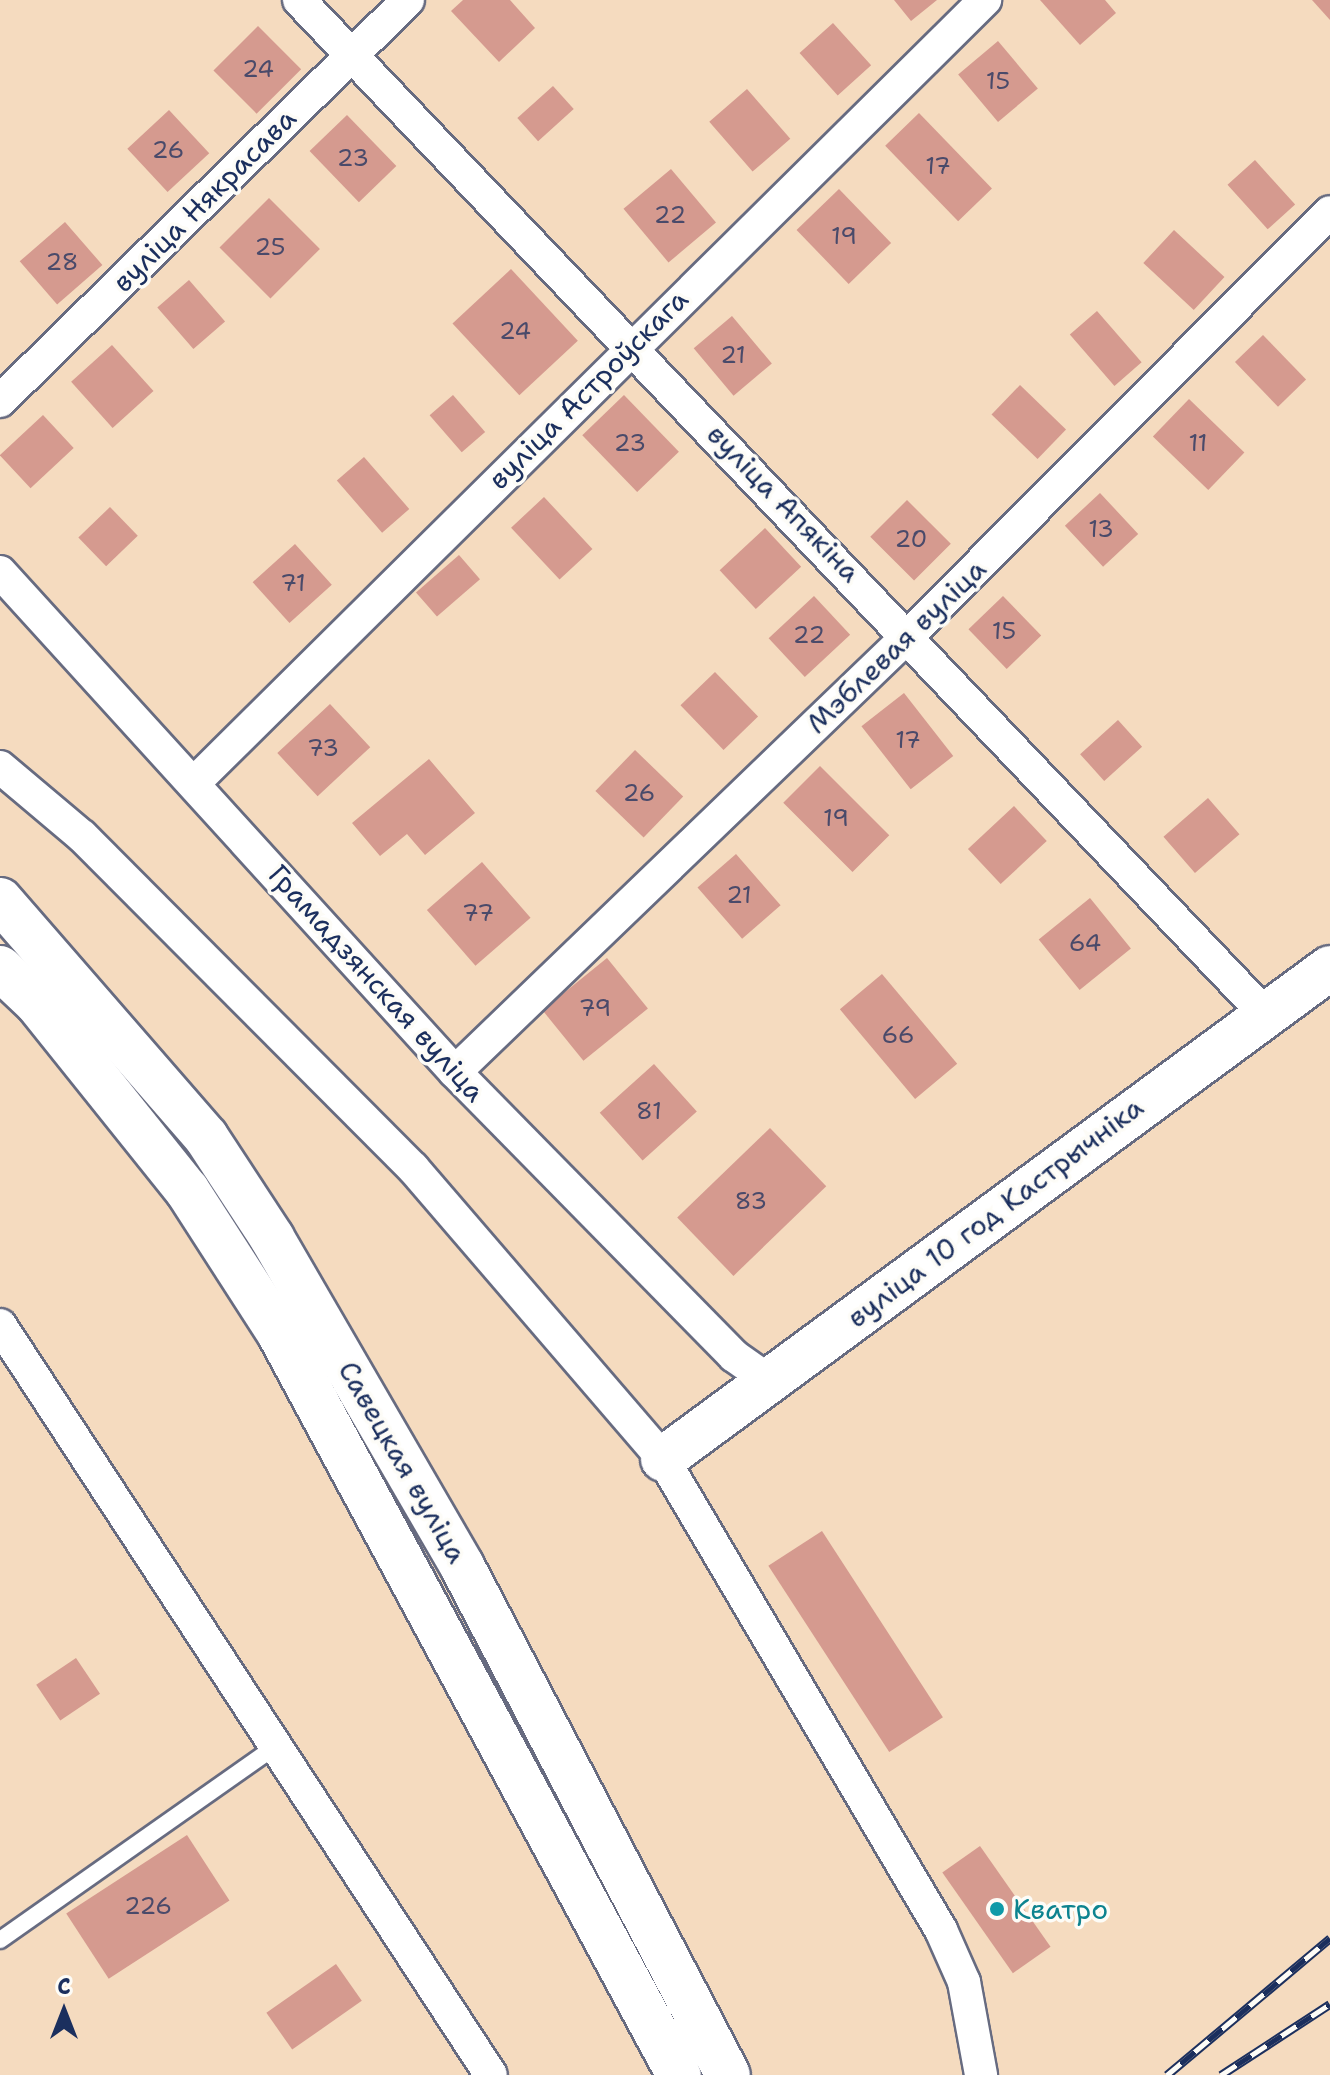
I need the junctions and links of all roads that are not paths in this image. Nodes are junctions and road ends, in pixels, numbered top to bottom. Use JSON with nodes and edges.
{"nodes":[{"id":1,"x":299,"y":0,"type":"edge"},
{"id":2,"x":408,"y":0,"type":"edge"},
{"id":3,"x":985,"y":0,"type":"edge"},
{"id":4,"x":353,"y":52,"type":"junction"},
{"id":5,"x":1330,"y":212,"type":"edge"},
{"id":6,"x":630,"y":344,"type":"junction"},
{"id":7,"x":0,"y":401,"type":"edge"},
{"id":8,"x":0,"y":572,"type":"edge"},
{"id":9,"x":910,"y":634,"type":"junction"},
{"id":10,"x":0,"y":767,"type":"edge"},
{"id":11,"x":195,"y":782,"type":"junction"},
{"id":12,"x":0,"y":900,"type":"edge"},
{"id":13,"x":0,"y":968,"type":"edge"},
{"id":14,"x":1330,"y":968,"type":"edge"},
{"id":15,"x":1264,"y":1013,"type":"junction"},
{"id":16,"x":455,"y":1072,"type":"junction"},
{"id":17,"x":0,"y":1325,"type":"edge"},
{"id":18,"x":768,"y":1380,"type":"junction"},
{"id":19,"x":663,"y":1459,"type":"junction"},
{"id":20,"x":276,"y":1746,"type":"junction"},
{"id":21,"x":0,"y":1940,"type":"edge"},
{"id":22,"x":491,"y":2075,"type":"edge"},
{"id":23,"x":679,"y":2075,"type":"edge"},
{"id":24,"x":728,"y":2075,"type":"edge"},
{"id":25,"x":981,"y":2075,"type":"edge"}],
"edges":[{"from":1,"to":4,"type":"street","name":"вуліца Апякіна"},
{"from":2,"to":4,"type":"street","name":"вуліца Някрасава"},
{"from":3,"to":6,"type":"street","name":"вуліца Астроўскага"},
{"from":4,"to":6,"type":"street","name":"вуліца Апякіна"},
{"from":4,"to":7,"type":"street","name":"вуліца Някрасава"},
{"from":5,"to":9,"type":"street","name":"Мэблевая вуліца"},
{"from":6,"to":9,"type":"street","name":"вуліца Апякіна"},
{"from":6,"to":11,"type":"street","name":"вуліца Астроўскага"},
{"from":8,"to":11,"type":"street","name":"Грамадзянская вуліца"},
{"from":9,"to":15,"type":"street","name":"вуліца Апякіна"},
{"from":9,"to":16,"type":"street","name":"Мэблевая вуліца"},
{"from":10,"to":19,"type":"street"},
{"from":11,"to":16,"type":"street","name":"Грамадзянская вуліца"},
{"from":12,"to":24,"type":"street","name":"Савецкая вуліца"},
{"from":13,"to":23,"type":"street","name":"Савецкая вуліца"},
{"from":14,"to":15,"type":"street","name":"вуліца 10 год Кастрычніка"},
{"from":15,"to":18,"type":"street","name":"вуліца 10 год Кастрычніка"},
{"from":16,"to":18,"type":"street","name":"Грамадзянская вуліца"},
{"from":17,"to":20,"type":"street"},
{"from":18,"to":19,"type":"street","name":"вуліца 10 год Кастрычніка"},
{"from":19,"to":25,"type":"street"},
{"from":20,"to":21,"type":"lane"},
{"from":20,"to":22,"type":"street"}]}
